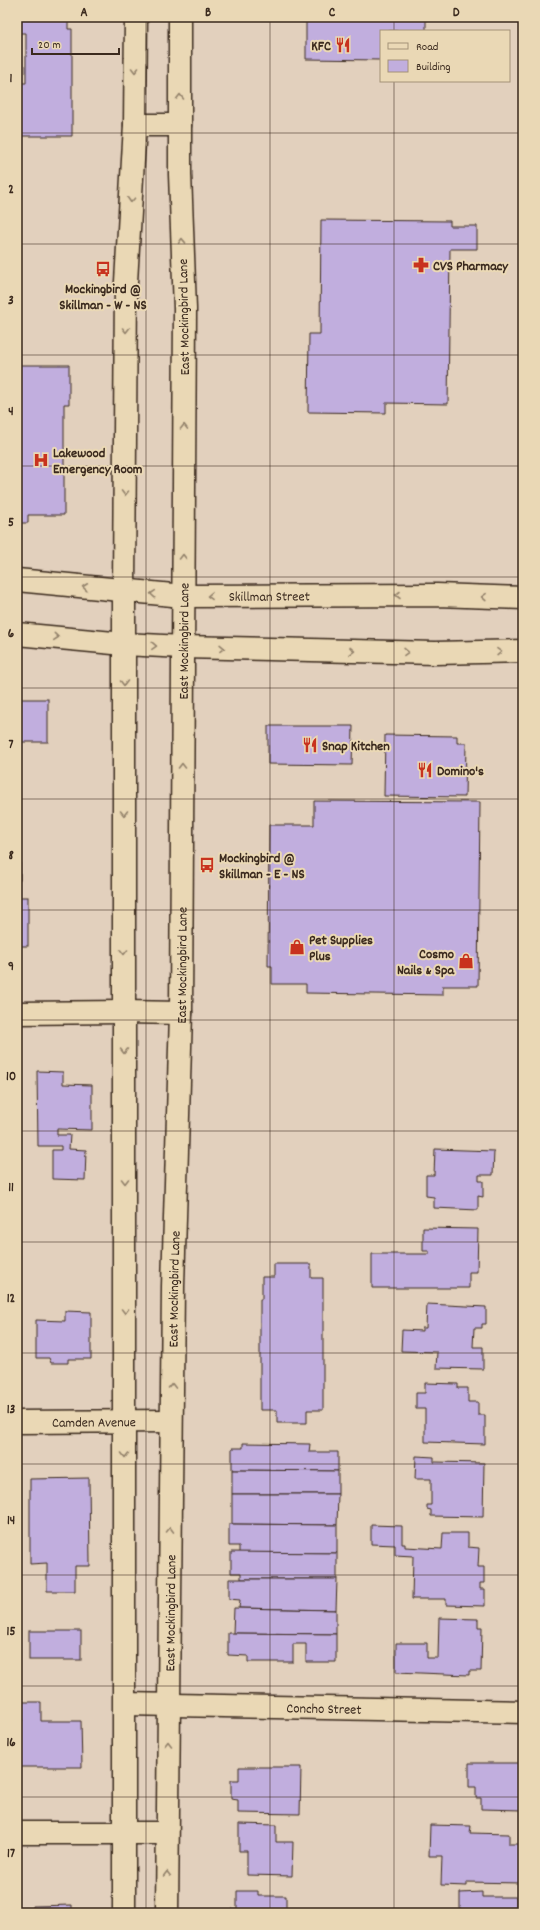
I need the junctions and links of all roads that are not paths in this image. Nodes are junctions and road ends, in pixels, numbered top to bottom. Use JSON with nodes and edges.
{"nodes":[{"id":1,"x":136,"y":17,"type":"edge"},
{"id":2,"x":180,"y":17,"type":"edge"},
{"id":3,"x":135,"y":125,"type":"junction"},
{"id":4,"x":180,"y":125,"type":"junction"},
{"id":5,"x":17,"y":580,"type":"edge"},
{"id":6,"x":124,"y":591,"type":"junction"},
{"id":7,"x":183,"y":596,"type":"junction"},
{"id":8,"x":523,"y":598,"type":"edge"},
{"id":9,"x":17,"y":634,"type":"edge"},
{"id":10,"x":124,"y":644,"type":"junction"},
{"id":11,"x":183,"y":647,"type":"junction"},
{"id":12,"x":523,"y":651,"type":"edge"},
{"id":13,"x":124,"y":1012,"type":"junction"},
{"id":14,"x":17,"y":1013,"type":"edge"},
{"id":15,"x":181,"y":1013,"type":"junction"},
{"id":16,"x":125,"y":1421,"type":"junction"},
{"id":17,"x":171,"y":1421,"type":"junction"},
{"id":18,"x":17,"y":1422,"type":"edge"},
{"id":19,"x":125,"y":1704,"type":"junction"},
{"id":20,"x":168,"y":1706,"type":"junction"},
{"id":21,"x":523,"y":1712,"type":"edge"},
{"id":22,"x":17,"y":1833,"type":"edge"},
{"id":23,"x":124,"y":1833,"type":"junction"},
{"id":24,"x":167,"y":1833,"type":"junction"},
{"id":25,"x":124,"y":1913,"type":"edge"},
{"id":26,"x":167,"y":1913,"type":"edge"}],
"edges":[{"from":1,"to":3,"type":"main road","one_way":true},
{"from":4,"to":2,"type":"main road","name":"East Mockingbird Lane","one_way":true},
{"from":3,"to":4,"type":"main road"},
{"from":3,"to":6,"type":"main road","one_way":true},
{"from":7,"to":4,"type":"main road","name":"East Mockingbird Lane","one_way":true},
{"from":6,"to":5,"type":"main road","name":"Skillman Street","one_way":true},
{"from":7,"to":6,"type":"main road","name":"Skillman Street","one_way":true},
{"from":6,"to":10,"type":"main road"},
{"from":8,"to":7,"type":"main road","name":"Skillman Street","one_way":true},
{"from":7,"to":11,"type":"main road","name":"East Mockingbird Lane"},
{"from":9,"to":10,"type":"main road","one_way":true},
{"from":10,"to":11,"type":"main road","one_way":true},
{"from":10,"to":13,"type":"main road","one_way":true},
{"from":11,"to":12,"type":"main road","one_way":true},
{"from":15,"to":11,"type":"main road","name":"East Mockingbird Lane","one_way":true},
{"from":13,"to":14,"type":"main road"},
{"from":13,"to":15,"type":"main road"},
{"from":13,"to":16,"type":"main road","one_way":true},
{"from":17,"to":15,"type":"main road","name":"East Mockingbird Lane","one_way":true},
{"from":16,"to":17,"type":"main road","name":"Camden Avenue"},
{"from":16,"to":18,"type":"main road","name":"Camden Avenue"},
{"from":16,"to":19,"type":"main road","one_way":true},
{"from":20,"to":17,"type":"main road","name":"East Mockingbird Lane","one_way":true},
{"from":19,"to":20,"type":"main road","name":"Concho Street"},
{"from":19,"to":23,"type":"main road"},
{"from":20,"to":21,"type":"main road","name":"Concho Street"},
{"from":24,"to":20,"type":"main road","name":"East Mockingbird Lane","one_way":true},
{"from":22,"to":23,"type":"main road"},
{"from":23,"to":24,"type":"main road"},
{"from":23,"to":25,"type":"main road"},
{"from":26,"to":24,"type":"main road","name":"East Mockingbird Lane","one_way":true}]}
